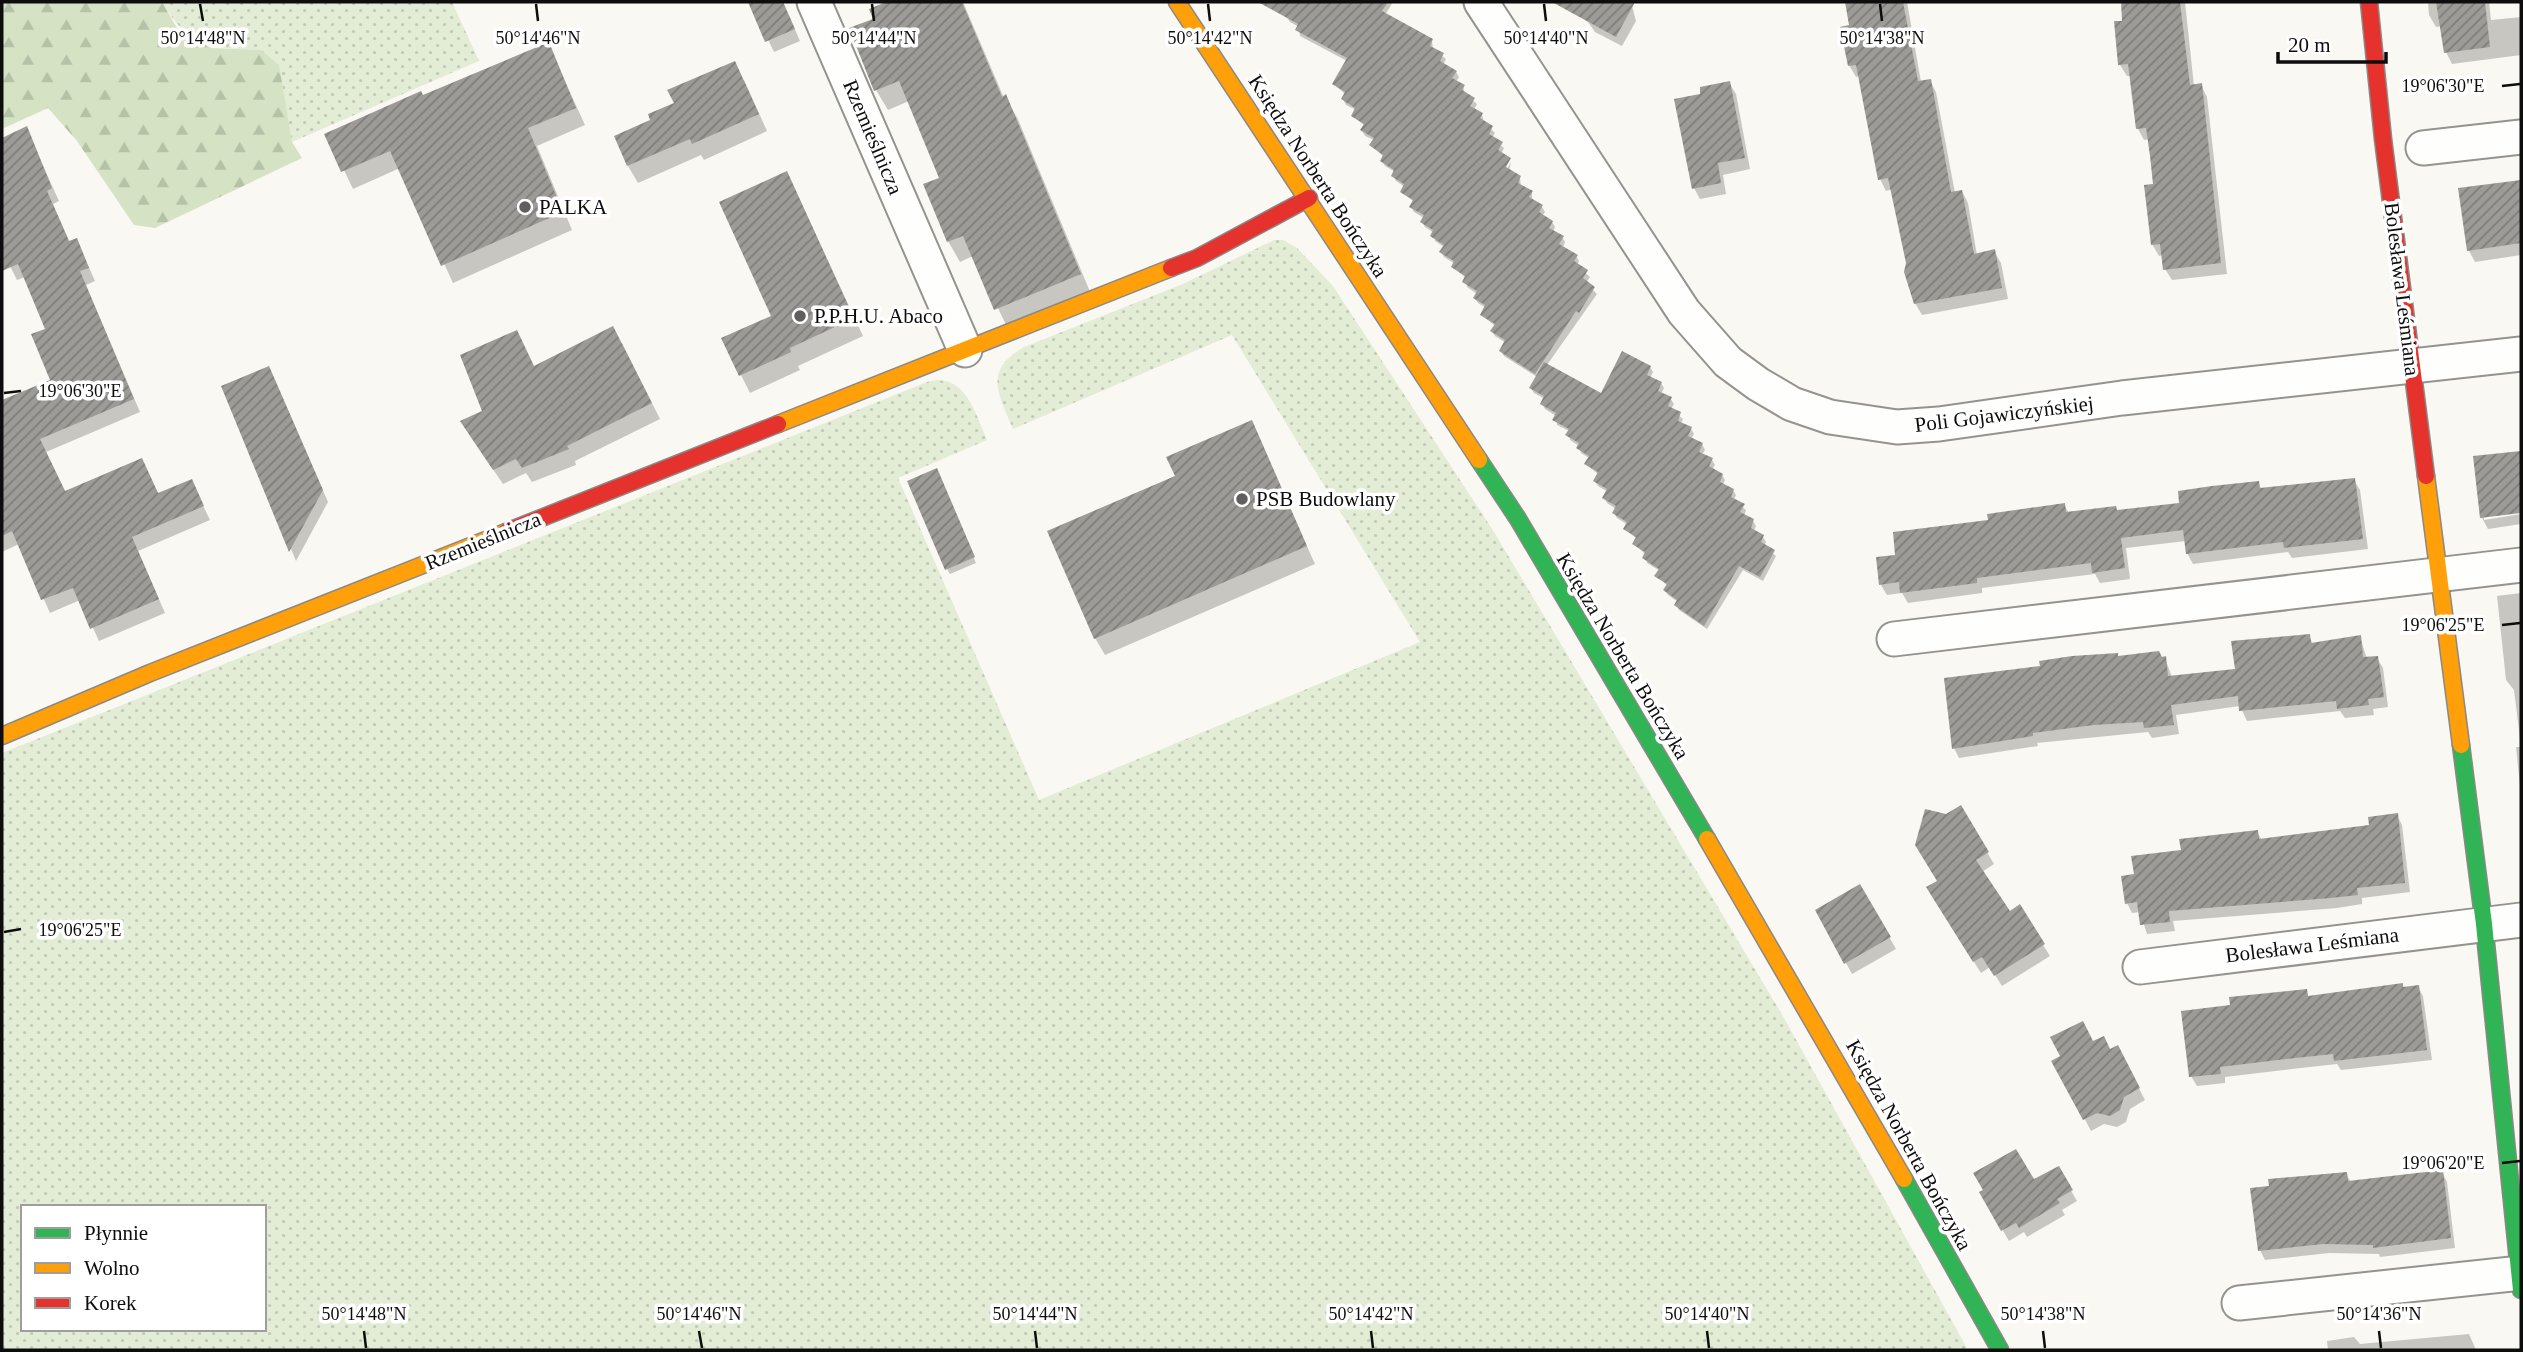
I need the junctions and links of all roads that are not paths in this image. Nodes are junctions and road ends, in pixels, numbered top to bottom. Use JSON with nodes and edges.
{"nodes":[{"id":1,"x":814,"y":2,"type":"edge"},
{"id":2,"x":1177,"y":2,"type":"edge"},
{"id":3,"x":1481,"y":2,"type":"edge"},
{"id":4,"x":2369,"y":2,"type":"edge"},
{"id":5,"x":2521,"y":137,"type":"edge"},
{"id":6,"x":2423,"y":148,"type":"dead end"},
{"id":7,"x":1309,"y":198,"type":"junction"},
{"id":8,"x":965,"y":350,"type":"junction"},
{"id":9,"x":2521,"y":354,"type":"edge"},
{"id":10,"x":2412,"y":366,"type":"junction"},
{"id":11,"x":2521,"y":565,"type":"edge"},
{"id":12,"x":2438,"y":575,"type":"junction"},
{"id":13,"x":1894,"y":639,"type":"dead end"},
{"id":14,"x":2,"y":736,"type":"edge"},
{"id":15,"x":2521,"y":920,"type":"edge"},
{"id":16,"x":2484,"y":924,"type":"junction"},
{"id":17,"x":2140,"y":967,"type":"dead end"},
{"id":18,"x":2521,"y":1279,"type":"edge"},
{"id":19,"x":2239,"y":1303,"type":"dead end"},
{"id":20,"x":2000,"y":1350,"type":"edge"}],
"edges":[{"from":1,"to":8,"type":"street","name":"Rzemieślnicza"},
{"from":2,"to":7,"type":"street","name":"Księdza Norberta Bończyka"},
{"from":3,"to":10,"type":"street","name":"Poli Gojawiczyńskiej"},
{"from":4,"to":10,"type":"street","name":"Bolesława Leśmiana"},
{"from":5,"to":6,"type":"street"},
{"from":7,"to":8,"type":"street","name":"Rzemieślnicza"},
{"from":7,"to":20,"type":"street","name":"Księdza Norberta Bończyka"},
{"from":8,"to":14,"type":"street","name":"Rzemieślnicza"},
{"from":9,"to":10,"type":"street","name":"Poli Gojawiczyńskiej"},
{"from":10,"to":12,"type":"street","name":"Bolesława Leśmiana"},
{"from":11,"to":12,"type":"street"},
{"from":12,"to":13,"type":"street"},
{"from":12,"to":16,"type":"street","name":"Bolesława Leśmiana"},
{"from":15,"to":16,"type":"street","name":"Bolesława Leśmiana"},
{"from":16,"to":17,"type":"street","name":"Bolesława Leśmiana"},
{"from":16,"to":18,"type":"street","name":"Bolesława Leśmiana"},
{"from":18,"to":19,"type":"street","name":"Bolesława Leśmiana"}]}
